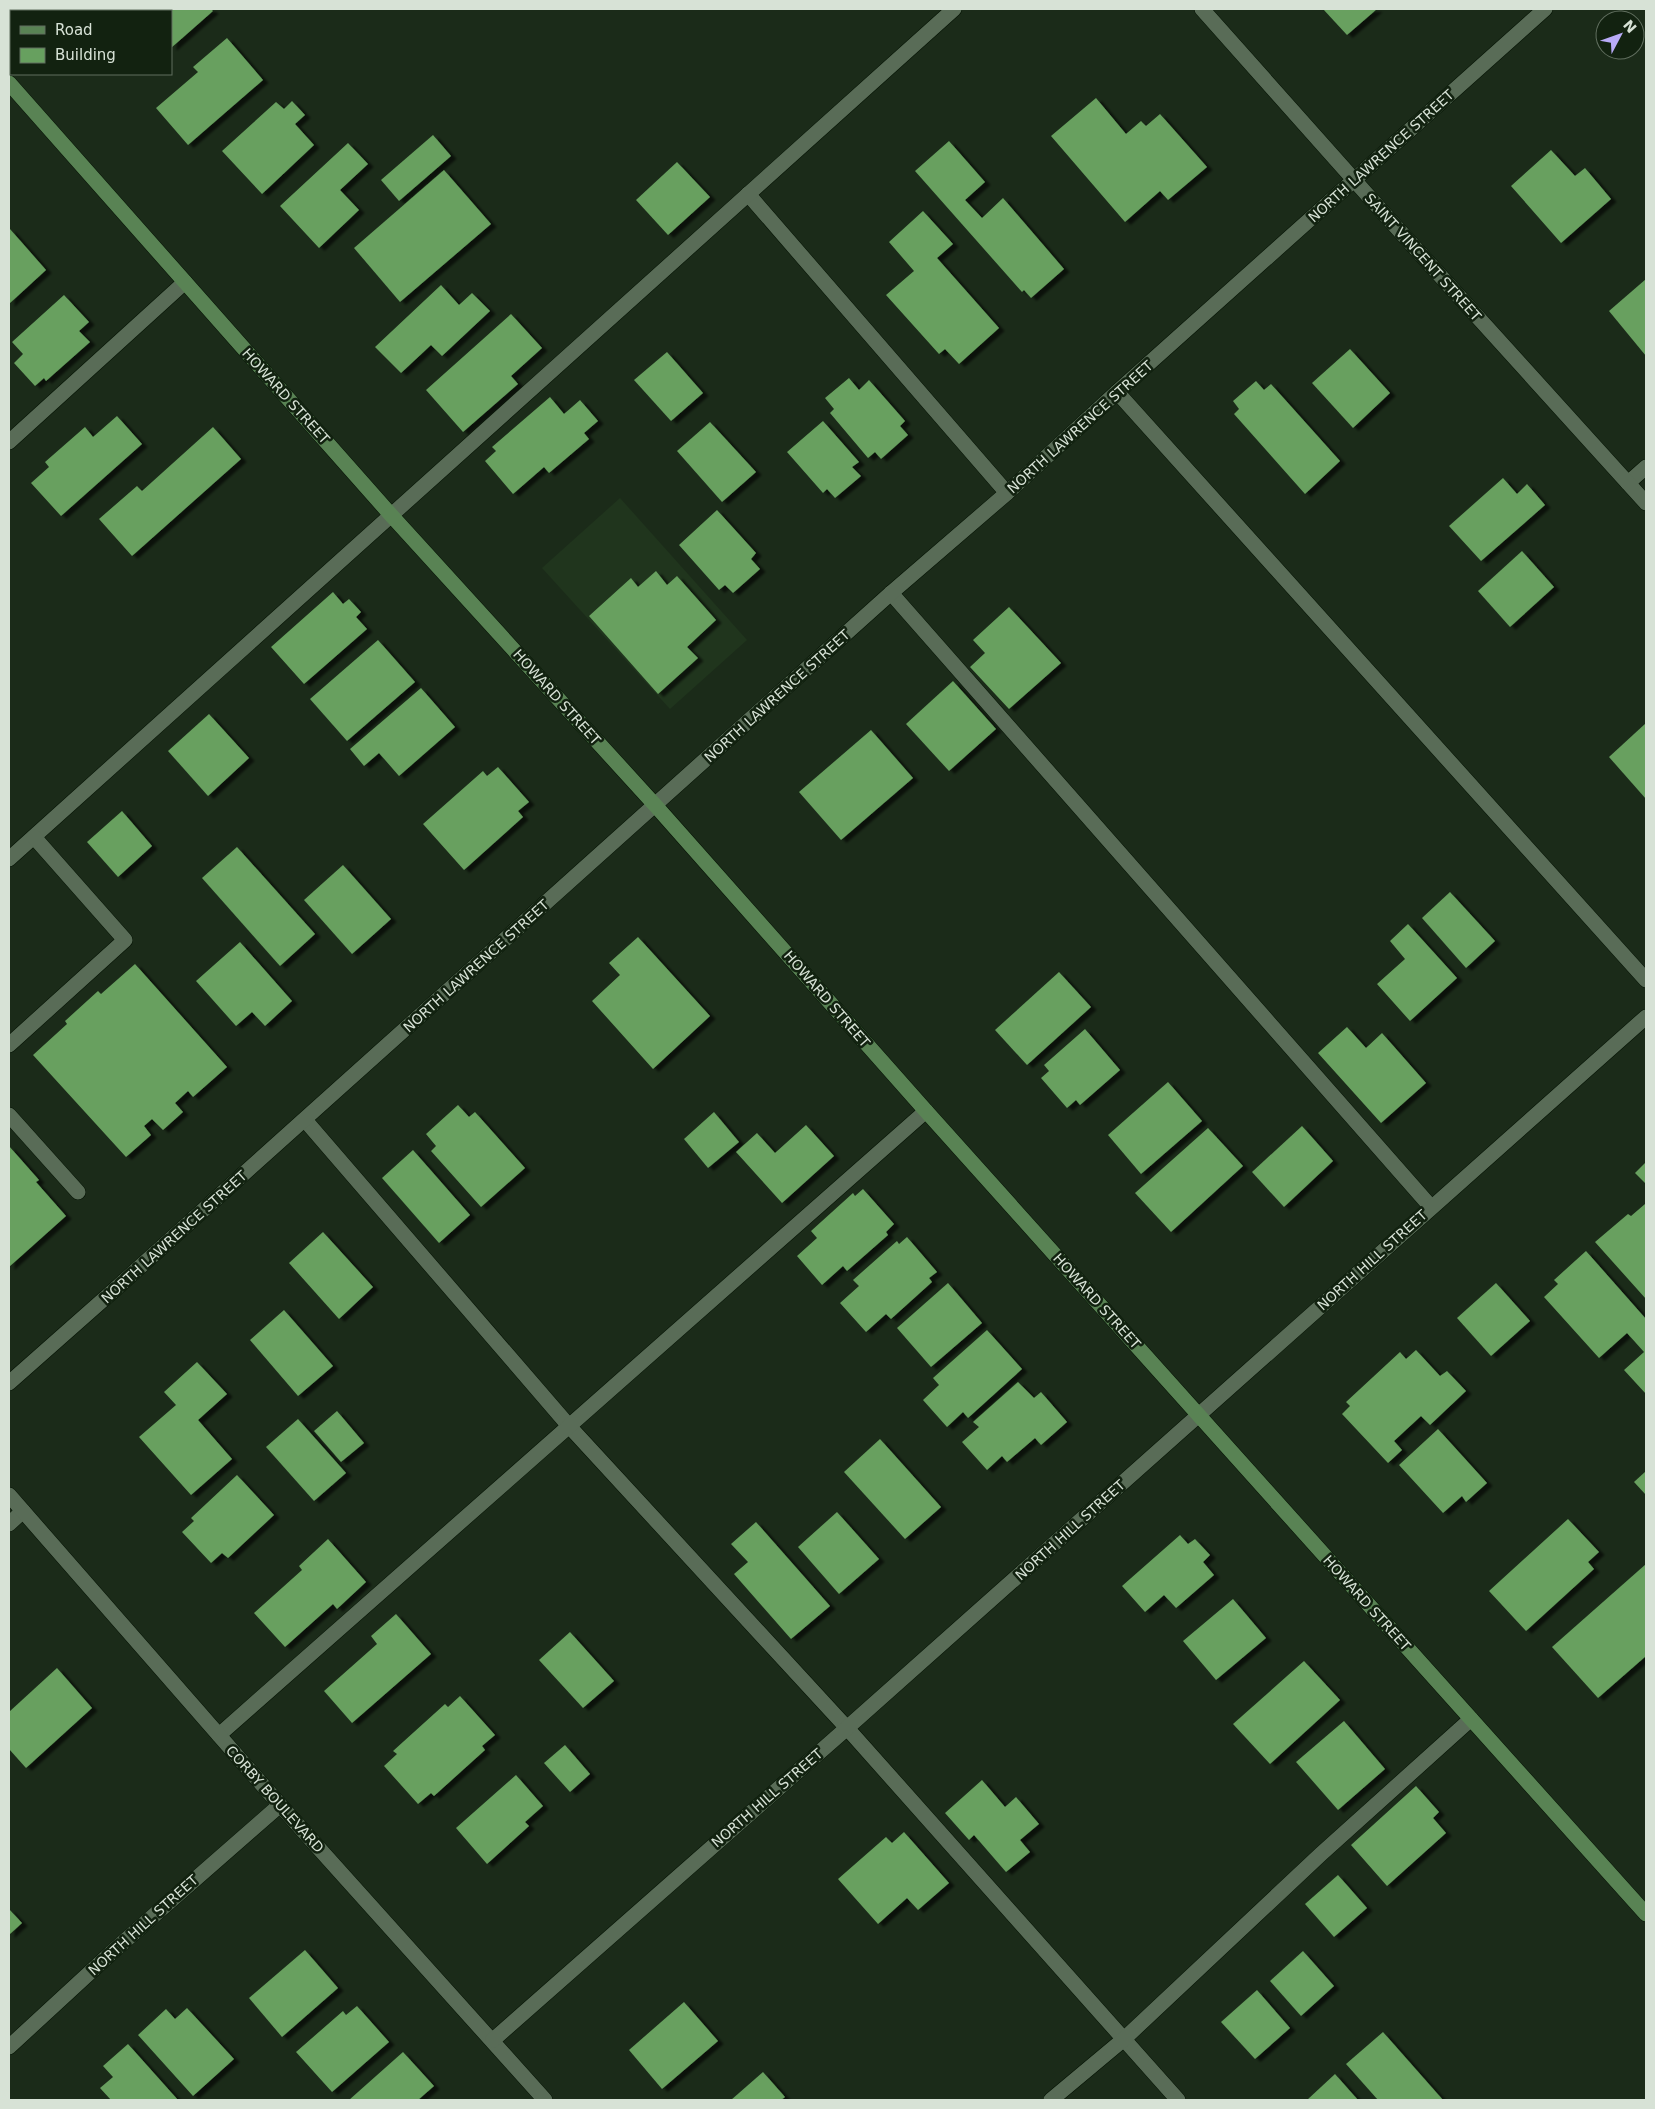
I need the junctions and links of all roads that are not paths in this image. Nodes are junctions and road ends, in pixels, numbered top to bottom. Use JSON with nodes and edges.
{"nodes":[{"id":1,"x":954,"y":9,"type":"edge"},
{"id":2,"x":1202,"y":9,"type":"edge"},
{"id":3,"x":1546,"y":9,"type":"edge"},
{"id":4,"x":9,"y":84,"type":"edge"},
{"id":5,"x":1354,"y":181,"type":"junction"},
{"id":6,"x":748,"y":194,"type":"junction"},
{"id":7,"x":185,"y":282,"type":"junction"},
{"id":8,"x":1117,"y":392,"type":"junction"},
{"id":9,"x":9,"y":442,"type":"edge"},
{"id":10,"x":1646,"y":467,"type":"edge"},
{"id":11,"x":1628,"y":483,"type":"junction"},
{"id":12,"x":1007,"y":493,"type":"junction"},
{"id":13,"x":1646,"y":503,"type":"edge"},
{"id":14,"x":391,"y":515,"type":"junction"},
{"id":15,"x":891,"y":593,"type":"junction"},
{"id":16,"x":656,"y":805,"type":"junction"},
{"id":17,"x":34,"y":837,"type":"junction"},
{"id":18,"x":9,"y":859,"type":"edge"},
{"id":19,"x":1646,"y":980,"type":"edge"},
{"id":20,"x":1646,"y":1017,"type":"edge"},
{"id":21,"x":9,"y":1045,"type":"edge"},
{"id":22,"x":926,"y":1112,"type":"junction"},
{"id":23,"x":9,"y":1115,"type":"edge"},
{"id":24,"x":305,"y":1120,"type":"junction"},
{"id":25,"x":78,"y":1192,"type":"dead end"},
{"id":26,"x":1431,"y":1207,"type":"junction"},
{"id":27,"x":9,"y":1383,"type":"edge"},
{"id":28,"x":1200,"y":1415,"type":"junction"},
{"id":29,"x":569,"y":1426,"type":"junction"},
{"id":30,"x":9,"y":1495,"type":"edge"},
{"id":31,"x":23,"y":1511,"type":"junction"},
{"id":32,"x":9,"y":1524,"type":"edge"},
{"id":33,"x":1471,"y":1719,"type":"junction"},
{"id":34,"x":847,"y":1728,"type":"junction"},
{"id":35,"x":219,"y":1735,"type":"junction"},
{"id":36,"x":280,"y":1805,"type":"junction"},
{"id":37,"x":1646,"y":1914,"type":"edge"},
{"id":38,"x":1124,"y":2039,"type":"junction"},
{"id":39,"x":492,"y":2040,"type":"junction"},
{"id":40,"x":9,"y":2047,"type":"edge"},
{"id":41,"x":540,"y":2099,"type":"edge"},
{"id":42,"x":1052,"y":2100,"type":"edge"},
{"id":43,"x":1178,"y":2100,"type":"edge"}],
"edges":[{"from":1,"to":6,"type":"street"},
{"from":2,"to":5,"type":"street","name":"SAINT VINCENT STREET"},
{"from":3,"to":5,"type":"street","name":"NORTH LAWRENCE STREET"},
{"from":4,"to":7,"type":"street","name":"HOWARD STREET"},
{"from":5,"to":8,"type":"street","name":"NORTH LAWRENCE STREET"},
{"from":5,"to":11,"type":"street","name":"SAINT VINCENT STREET"},
{"from":6,"to":12,"type":"street"},
{"from":6,"to":14,"type":"street"},
{"from":7,"to":9,"type":"street"},
{"from":7,"to":14,"type":"street","name":"HOWARD STREET"},
{"from":8,"to":12,"type":"street","name":"NORTH LAWRENCE STREET"},
{"from":8,"to":19,"type":"street"},
{"from":10,"to":11,"type":"street"},
{"from":11,"to":13,"type":"street","name":"SAINT VINCENT STREET"},
{"from":12,"to":15,"type":"street","name":"NORTH LAWRENCE STREET"},
{"from":14,"to":16,"type":"street","name":"HOWARD STREET"},
{"from":14,"to":17,"type":"street"},
{"from":15,"to":16,"type":"street","name":"NORTH LAWRENCE STREET"},
{"from":15,"to":26,"type":"street"},
{"from":16,"to":22,"type":"street","name":"HOWARD STREET"},
{"from":16,"to":24,"type":"street","name":"NORTH LAWRENCE STREET"},
{"from":17,"to":18,"type":"street"},
{"from":17,"to":21,"type":"street"},
{"from":20,"to":26,"type":"street","name":"NORTH HILL STREET"},
{"from":22,"to":28,"type":"street","name":"HOWARD STREET"},
{"from":22,"to":29,"type":"street"},
{"from":23,"to":25,"type":"street"},
{"from":24,"to":27,"type":"street","name":"NORTH LAWRENCE STREET"},
{"from":24,"to":29,"type":"street"},
{"from":26,"to":28,"type":"street","name":"NORTH HILL STREET"},
{"from":28,"to":33,"type":"street","name":"HOWARD STREET"},
{"from":28,"to":34,"type":"street","name":"NORTH HILL STREET"},
{"from":29,"to":34,"type":"street"},
{"from":29,"to":35,"type":"street"},
{"from":30,"to":31,"type":"street","name":"CORBY BOULEVARD"},
{"from":31,"to":32,"type":"street"},
{"from":31,"to":35,"type":"street","name":"CORBY BOULEVARD"},
{"from":33,"to":37,"type":"street","name":"HOWARD STREET"},
{"from":33,"to":38,"type":"street"},
{"from":34,"to":38,"type":"street"},
{"from":34,"to":39,"type":"street","name":"NORTH HILL STREET"},
{"from":35,"to":36,"type":"street","name":"CORBY BOULEVARD"},
{"from":36,"to":39,"type":"street","name":"CORBY BOULEVARD"},
{"from":36,"to":40,"type":"street","name":"NORTH HILL STREET"},
{"from":38,"to":42,"type":"street"},
{"from":38,"to":43,"type":"street"},
{"from":39,"to":41,"type":"street","name":"CORBY BOULEVARD"}]}
